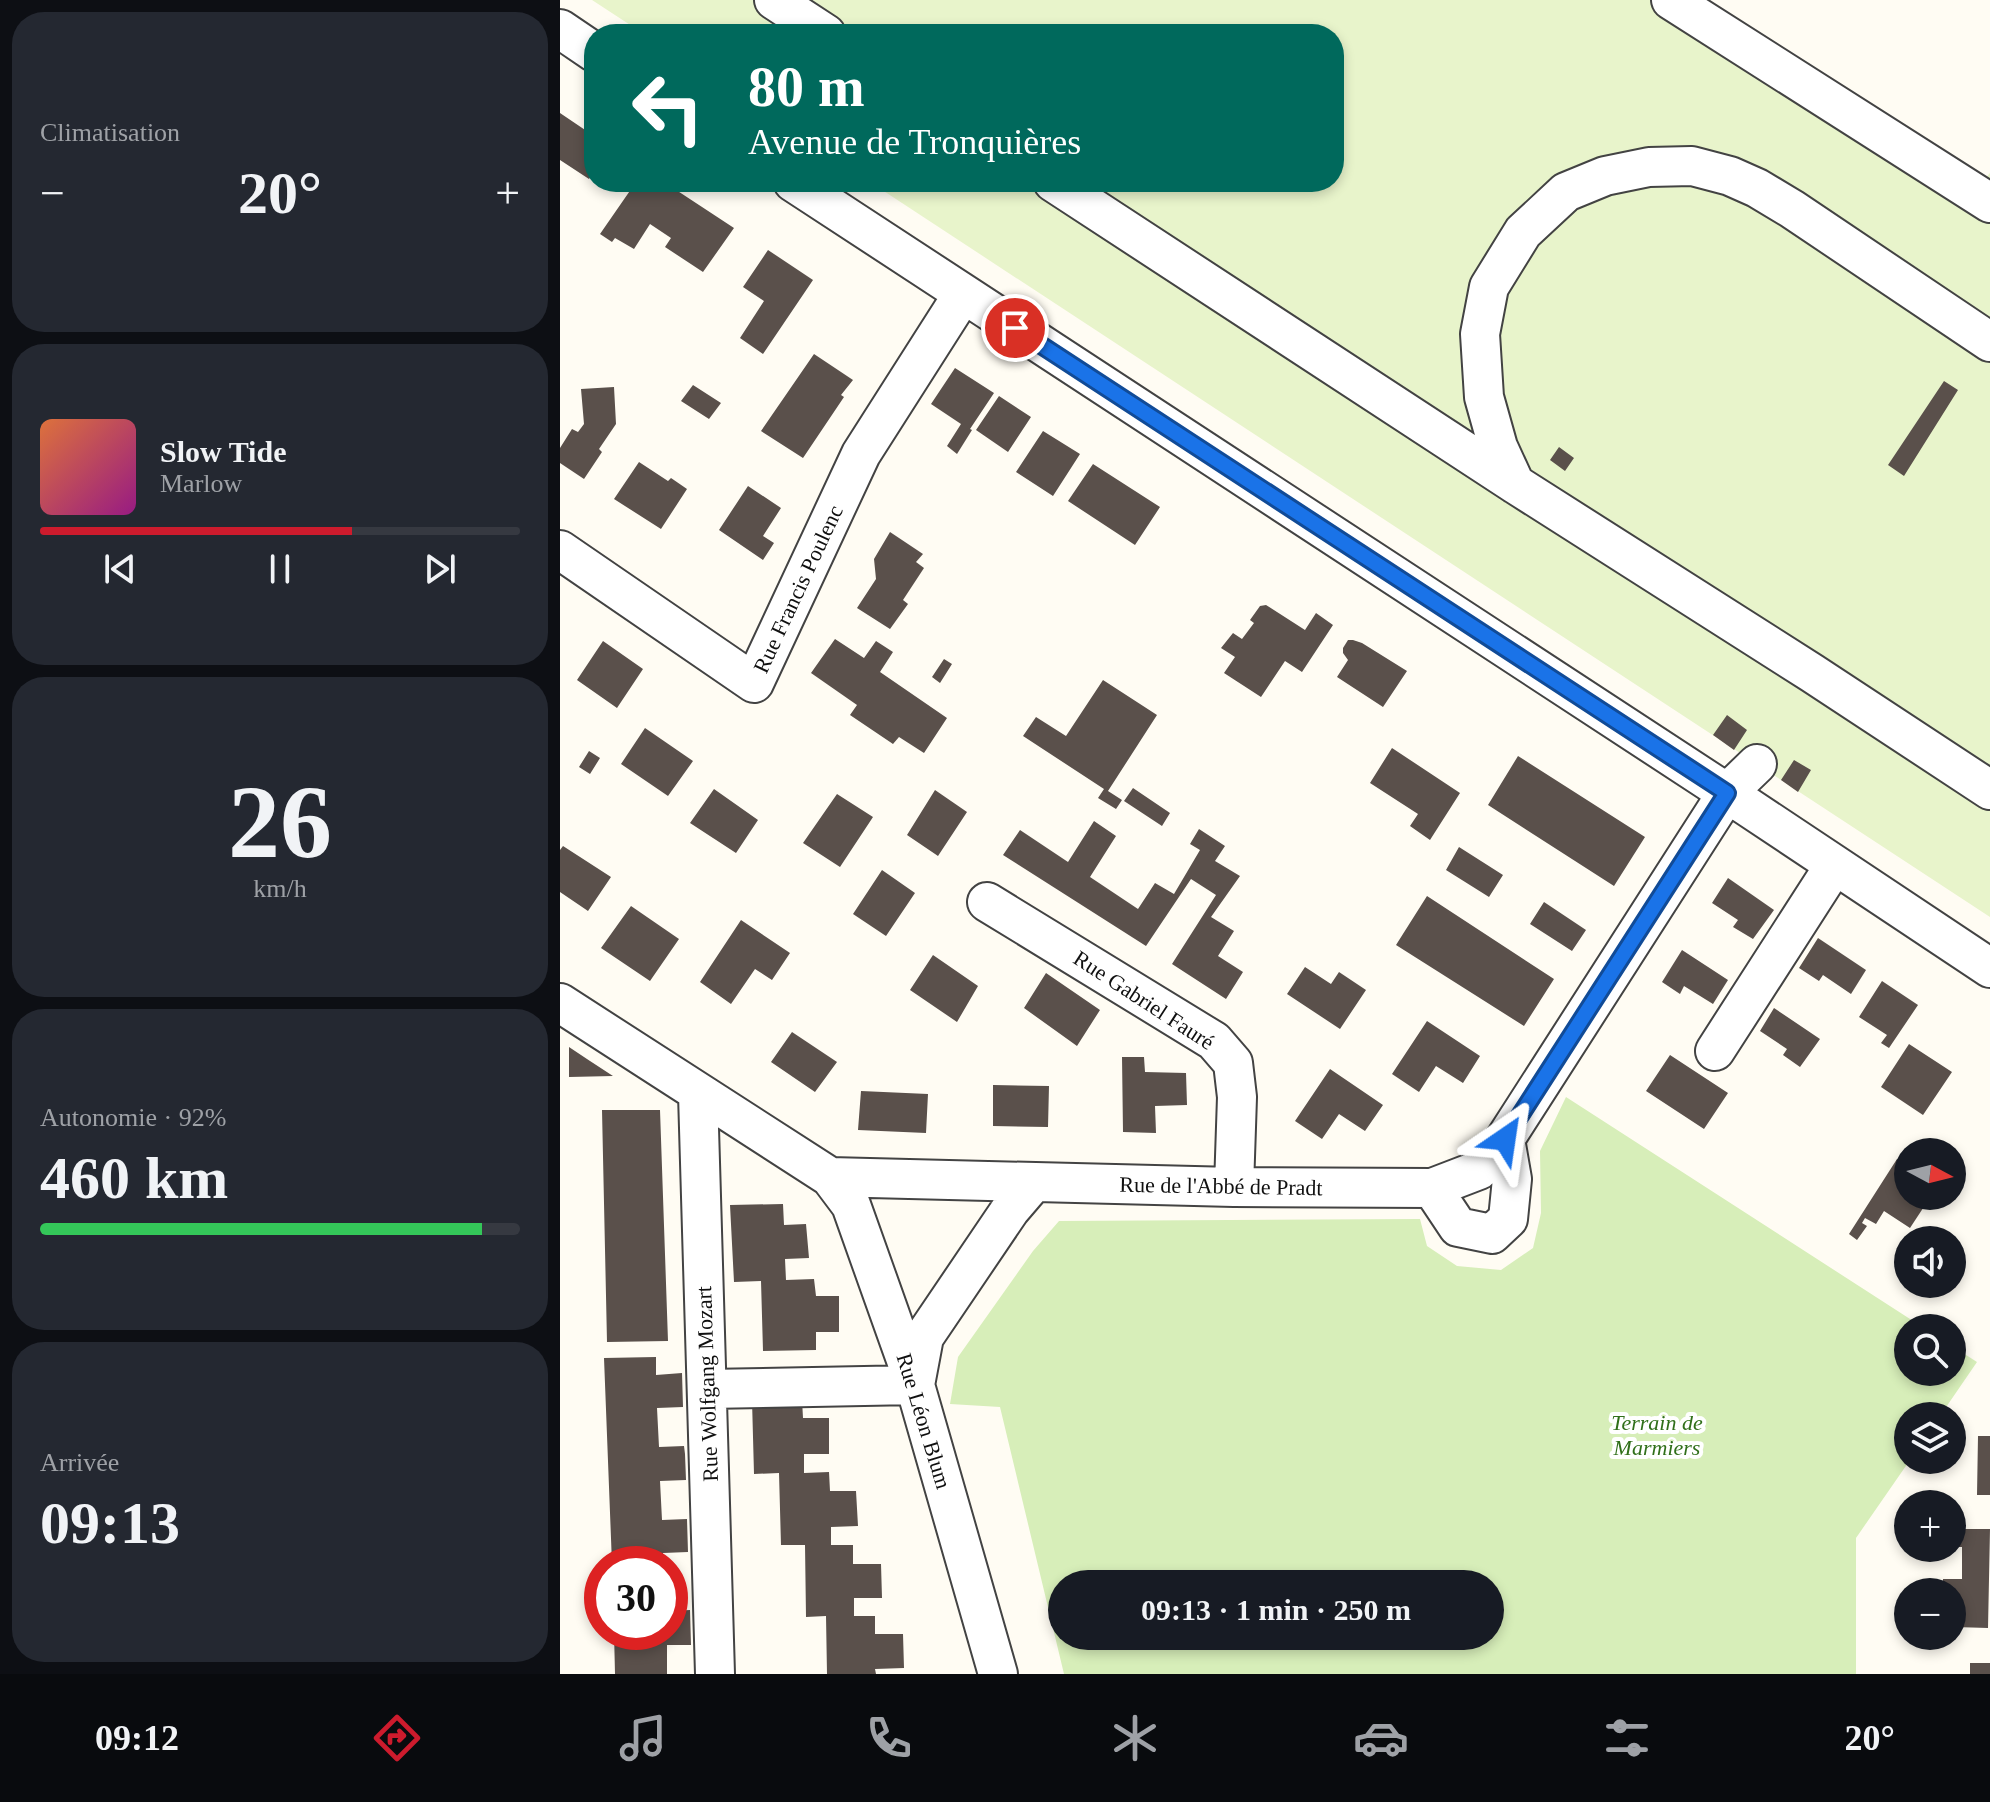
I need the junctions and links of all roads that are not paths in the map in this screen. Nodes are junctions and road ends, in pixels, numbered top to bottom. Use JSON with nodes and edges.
{"nodes":[{"id":1,"x":774,"y":0,"type":"edge"},
{"id":2,"x":1671,"y":0,"type":"edge"},
{"id":3,"x":811,"y":24,"type":"edge"},
{"id":4,"x":560,"y":29,"type":"edge"},
{"id":5,"x":584,"y":45,"type":"edge"},
{"id":6,"x":808,"y":192,"type":"edge"},
{"id":7,"x":1068,"y":192,"type":"edge"},
{"id":8,"x":1990,"y":203,"type":"edge"},
{"id":9,"x":963,"y":294,"type":"junction"},
{"id":10,"x":1990,"y":342,"type":"edge"},
{"id":11,"x":1515,"y":484,"type":"junction"},
{"id":12,"x":560,"y":550,"type":"edge"},
{"id":13,"x":1757,"y":764,"type":"dead end"},
{"id":14,"x":1990,"y":790,"type":"edge"},
{"id":15,"x":1727,"y":793,"type":"junction"},
{"id":16,"x":1834,"y":866,"type":"junction"},
{"id":17,"x":987,"y":902,"type":"dead end"},
{"id":18,"x":1990,"y":968,"type":"edge"},
{"id":19,"x":560,"y":1003,"type":"edge"},
{"id":20,"x":1715,"y":1051,"type":"dead end"},
{"id":21,"x":698,"y":1094,"type":"junction"},
{"id":22,"x":1505,"y":1139,"type":"junction"},
{"id":23,"x":830,"y":1177,"type":"junction"},
{"id":24,"x":1034,"y":1182,"type":"junction"},
{"id":25,"x":1234,"y":1187,"type":"junction"},
{"id":26,"x":1432,"y":1188,"type":"junction"},
{"id":27,"x":915,"y":1385,"type":"junction"},
{"id":28,"x":707,"y":1389,"type":"junction"},
{"id":29,"x":715,"y":1674,"type":"edge"},
{"id":30,"x":998,"y":1674,"type":"edge"}],
"edges":[{"from":1,"to":3,"type":"street"},
{"from":2,"to":8,"type":"street"},
{"from":4,"to":5,"type":"street"},
{"from":6,"to":9,"type":"street"},
{"from":7,"to":11,"type":"street"},
{"from":9,"to":12,"type":"street","name":"Rue Francis Poulenc"},
{"from":9,"to":15,"type":"street"},
{"from":10,"to":11,"type":"street"},
{"from":11,"to":14,"type":"street"},
{"from":13,"to":15,"type":"street","name":"Rue de l'Abbé de Pradt"},
{"from":15,"to":16,"type":"street"},
{"from":15,"to":22,"type":"street","name":"Rue de l'Abbé de Pradt"},
{"from":16,"to":18,"type":"street"},
{"from":16,"to":20,"type":"street"},
{"from":17,"to":25,"type":"street","name":"Rue Gabriel Fauré"},
{"from":19,"to":21,"type":"street"},
{"from":21,"to":23,"type":"street"},
{"from":21,"to":28,"type":"street","name":"Rue Wolfgang Mozart"},
{"from":22,"to":26,"type":"street","name":"Rue de l'Abbé de Pradt"},
{"from":22,"to":26,"type":"street"},
{"from":23,"to":24,"type":"street","name":"Rue de l'Abbé de Pradt"},
{"from":23,"to":27,"type":"street","name":"Rue Léon Blum"},
{"from":24,"to":25,"type":"street","name":"Rue de l'Abbé de Pradt"},
{"from":24,"to":27,"type":"street"},
{"from":25,"to":26,"type":"street","name":"Rue de l'Abbé de Pradt"},
{"from":27,"to":28,"type":"street"},
{"from":27,"to":30,"type":"street","name":"Rue Léon Blum"},
{"from":28,"to":29,"type":"street","name":"Rue Wolfgang Mozart"}]}
